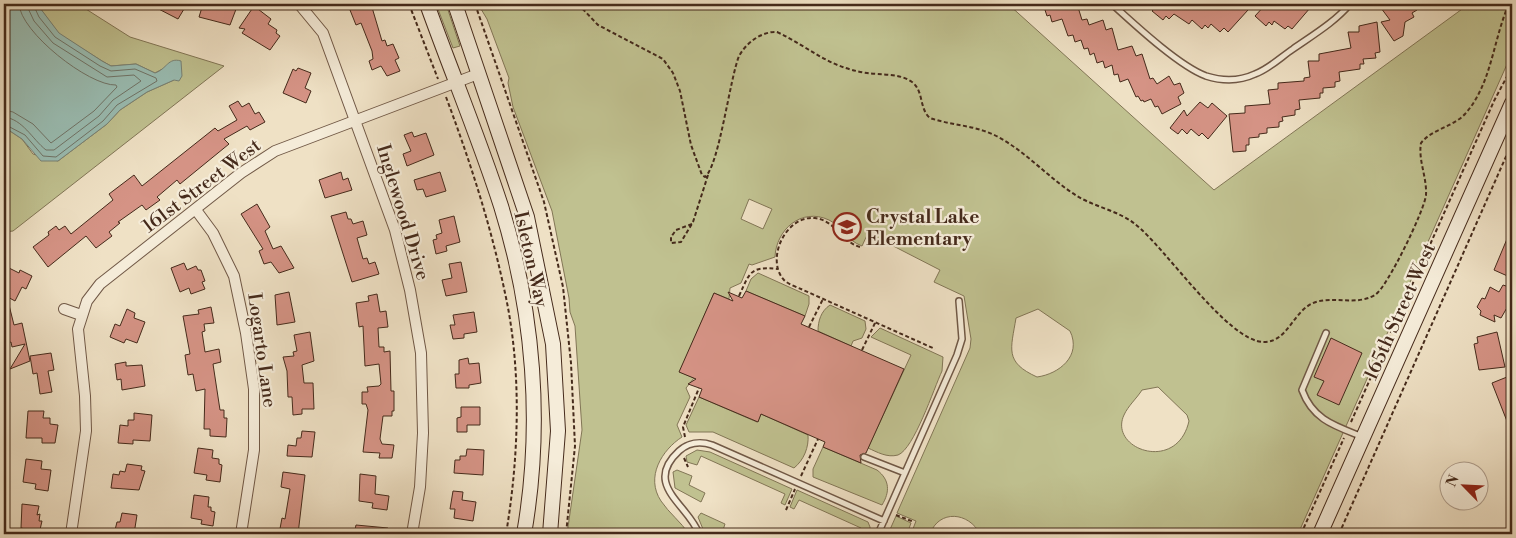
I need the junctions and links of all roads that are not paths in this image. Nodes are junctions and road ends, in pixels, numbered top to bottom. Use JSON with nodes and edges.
{"nodes":[{"id":1,"x":300,"y":4,"type":"edge"},
{"id":2,"x":426,"y":4,"type":"edge"},
{"id":3,"x":455,"y":4,"type":"edge"},
{"id":4,"x":1112,"y":4,"type":"edge"},
{"id":5,"x":1350,"y":4,"type":"edge"},
{"id":6,"x":478,"y":74,"type":"junction"},
{"id":7,"x":449,"y":85,"type":"junction"},
{"id":8,"x":1512,"y":103,"type":"edge"},
{"id":9,"x":356,"y":121,"type":"junction"},
{"id":10,"x":196,"y":210,"type":"junction"},
{"id":11,"x":959,"y":301,"type":"dead end"},
{"id":12,"x":64,"y":309,"type":"dead end"},
{"id":13,"x":81,"y":315,"type":"junction"},
{"id":14,"x":1326,"y":333,"type":"dead end"},
{"id":15,"x":1363,"y":437,"type":"junction"},
{"id":16,"x":864,"y":457,"type":"dead end"},
{"id":17,"x":905,"y":473,"type":"junction"},
{"id":18,"x":884,"y":520,"type":"junction"},
{"id":19,"x":70,"y":534,"type":"edge"},
{"id":20,"x":241,"y":534,"type":"edge"},
{"id":21,"x":412,"y":534,"type":"edge"},
{"id":22,"x":524,"y":534,"type":"edge"},
{"id":23,"x":550,"y":534,"type":"edge"},
{"id":24,"x":699,"y":534,"type":"edge"},
{"id":25,"x":878,"y":534,"type":"edge"},
{"id":26,"x":1320,"y":534,"type":"edge"}],
"edges":[{"from":1,"to":9,"type":"street","name":"Inglewood Drive"},
{"from":2,"to":7,"type":"main road","name":"Isleton Way"},
{"from":3,"to":6,"type":"main road","name":"Isleton Way"},
{"from":4,"to":5,"type":"lane"},
{"from":6,"to":7,"type":"street","name":"161st Street West"},
{"from":6,"to":23,"type":"main road","name":"Isleton Way"},
{"from":7,"to":9,"type":"street","name":"161st Street West"},
{"from":7,"to":22,"type":"main road","name":"Isleton Way"},
{"from":8,"to":15,"type":"main road","name":"165th Street West"},
{"from":9,"to":10,"type":"street","name":"161st Street West"},
{"from":9,"to":21,"type":"street","name":"Inglewood Drive"},
{"from":10,"to":13,"type":"street","name":"161st Street West"},
{"from":10,"to":20,"type":"street","name":"Logarto Lane"},
{"from":11,"to":17,"type":"lane"},
{"from":12,"to":13,"type":"street"},
{"from":13,"to":19,"type":"street","name":"161st Street West"},
{"from":14,"to":15,"type":"lane"},
{"from":15,"to":26,"type":"main road","name":"165th Street West"},
{"from":16,"to":17,"type":"lane"},
{"from":17,"to":18,"type":"lane"},
{"from":18,"to":24,"type":"lane"},
{"from":18,"to":25,"type":"lane"}]}
